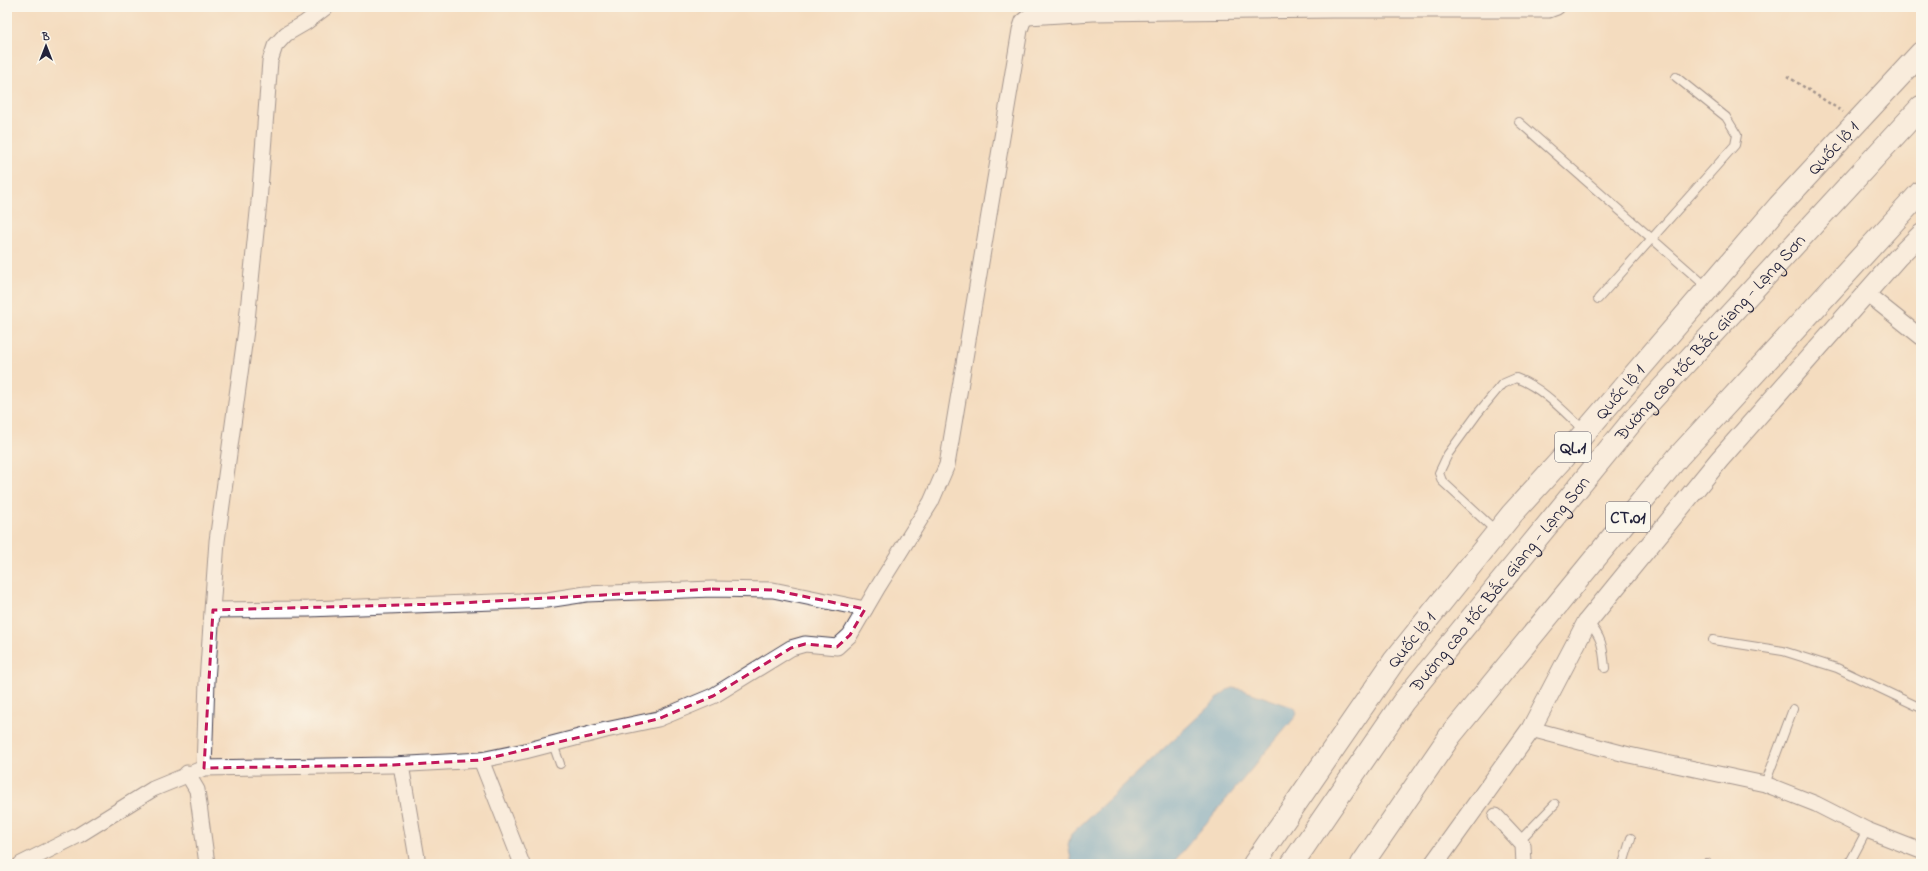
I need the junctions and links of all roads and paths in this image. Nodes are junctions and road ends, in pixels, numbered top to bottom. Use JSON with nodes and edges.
{"nodes":[{"id":1,"x":326,"y":7,"type":"edge"},
{"id":2,"x":1557,"y":7,"type":"edge"},
{"id":3,"x":1921,"y":53,"type":"edge"},
{"id":4,"x":1787,"y":76,"type":"dead end"},
{"id":5,"x":1676,"y":77,"type":"dead end"},
{"id":6,"x":1921,"y":107,"type":"edge"},
{"id":7,"x":1857,"y":121,"type":"junction"},
{"id":8,"x":1519,"y":122,"type":"dead end"},
{"id":9,"x":1921,"y":192,"type":"edge"},
{"id":10,"x":1921,"y":234,"type":"edge"},
{"id":11,"x":1652,"y":239,"type":"junction"},
{"id":12,"x":1708,"y":288,"type":"junction"},
{"id":13,"x":1866,"y":293,"type":"junction"},
{"id":14,"x":1598,"y":299,"type":"dead end"},
{"id":15,"x":1921,"y":337,"type":"edge"},
{"id":16,"x":1586,"y":431,"type":"junction"},
{"id":17,"x":1497,"y":532,"type":"junction"},
{"id":18,"x":865,"y":609,"type":"junction"},
{"id":19,"x":213,"y":610,"type":"junction"},
{"id":20,"x":1587,"y":622,"type":"junction"},
{"id":21,"x":1713,"y":640,"type":"dead end"},
{"id":22,"x":1605,"y":668,"type":"dead end"},
{"id":23,"x":1921,"y":708,"type":"edge"},
{"id":24,"x":1793,"y":709,"type":"dead end"},
{"id":25,"x":1531,"y":729,"type":"junction"},
{"id":26,"x":553,"y":744,"type":"junction"},
{"id":27,"x":480,"y":760,"type":"junction"},
{"id":28,"x":560,"y":764,"type":"dead end"},
{"id":29,"x":401,"y":765,"type":"junction"},
{"id":30,"x":204,"y":768,"type":"junction"},
{"id":31,"x":187,"y":773,"type":"junction"},
{"id":32,"x":1765,"y":784,"type":"junction"},
{"id":33,"x":1555,"y":804,"type":"dead end"},
{"id":34,"x":1496,"y":816,"type":"dead end"},
{"id":35,"x":1867,"y":830,"type":"junction"},
{"id":36,"x":1631,"y":838,"type":"dead end"},
{"id":37,"x":1523,"y":845,"type":"junction"},
{"id":38,"x":1921,"y":851,"type":"edge"},
{"id":39,"x":21,"y":864,"type":"edge"},
{"id":40,"x":207,"y":864,"type":"edge"},
{"id":41,"x":418,"y":864,"type":"edge"},
{"id":42,"x":522,"y":864,"type":"edge"},
{"id":43,"x":1254,"y":864,"type":"edge"},
{"id":44,"x":1292,"y":864,"type":"edge"},
{"id":45,"x":1362,"y":864,"type":"edge"},
{"id":46,"x":1434,"y":864,"type":"edge"},
{"id":47,"x":1524,"y":864,"type":"edge"},
{"id":48,"x":1623,"y":864,"type":"edge"},
{"id":49,"x":1849,"y":864,"type":"edge"}],
"edges":[{"from":1,"to":19,"type":"street"},
{"from":2,"to":18,"type":"street"},
{"from":3,"to":7,"type":"highway","name":"Quốc lộ 1","number":"QL.1"},
{"from":4,"to":7,"type":"path"},
{"from":5,"to":11,"type":"lane"},
{"from":6,"to":44,"type":"highway","name":"Đường cao tốc Bắc Giang - Lạng Sơn"},
{"from":7,"to":12,"type":"highway","name":"Quốc lộ 1","number":"QL.1"},
{"from":8,"to":11,"type":"lane"},
{"from":9,"to":45,"type":"highway","number":"CT.01"},
{"from":10,"to":13,"type":"street"},
{"from":11,"to":12,"type":"lane"},
{"from":11,"to":14,"type":"lane"},
{"from":12,"to":16,"type":"highway","name":"Quốc lộ 1","number":"QL.1"},
{"from":13,"to":15,"type":"street"},
{"from":13,"to":20,"type":"street"},
{"from":16,"to":17,"type":"highway","name":"Quốc lộ 1","number":"QL.1"},
{"from":16,"to":17,"type":"lane"},
{"from":17,"to":43,"type":"highway","name":"Quốc lộ 1","number":"QL.1"},
{"from":18,"to":19,"type":"street"},
{"from":18,"to":26,"type":"street"},
{"from":19,"to":30,"type":"street"},
{"from":20,"to":22,"type":"lane"},
{"from":20,"to":25,"type":"street"},
{"from":21,"to":23,"type":"lane"},
{"from":24,"to":32,"type":"lane"},
{"from":25,"to":32,"type":"street"},
{"from":25,"to":46,"type":"street"},
{"from":26,"to":27,"type":"street"},
{"from":26,"to":28,"type":"lane"},
{"from":27,"to":29,"type":"street"},
{"from":27,"to":42,"type":"street"},
{"from":29,"to":30,"type":"street"},
{"from":29,"to":41,"type":"street"},
{"from":30,"to":31,"type":"street"},
{"from":31,"to":39,"type":"street"},
{"from":31,"to":40,"type":"street"},
{"from":32,"to":35,"type":"street"},
{"from":33,"to":37,"type":"lane"},
{"from":34,"to":37,"type":"street"},
{"from":35,"to":38,"type":"street"},
{"from":35,"to":49,"type":"lane"},
{"from":36,"to":48,"type":"lane"},
{"from":37,"to":47,"type":"street"}]}
